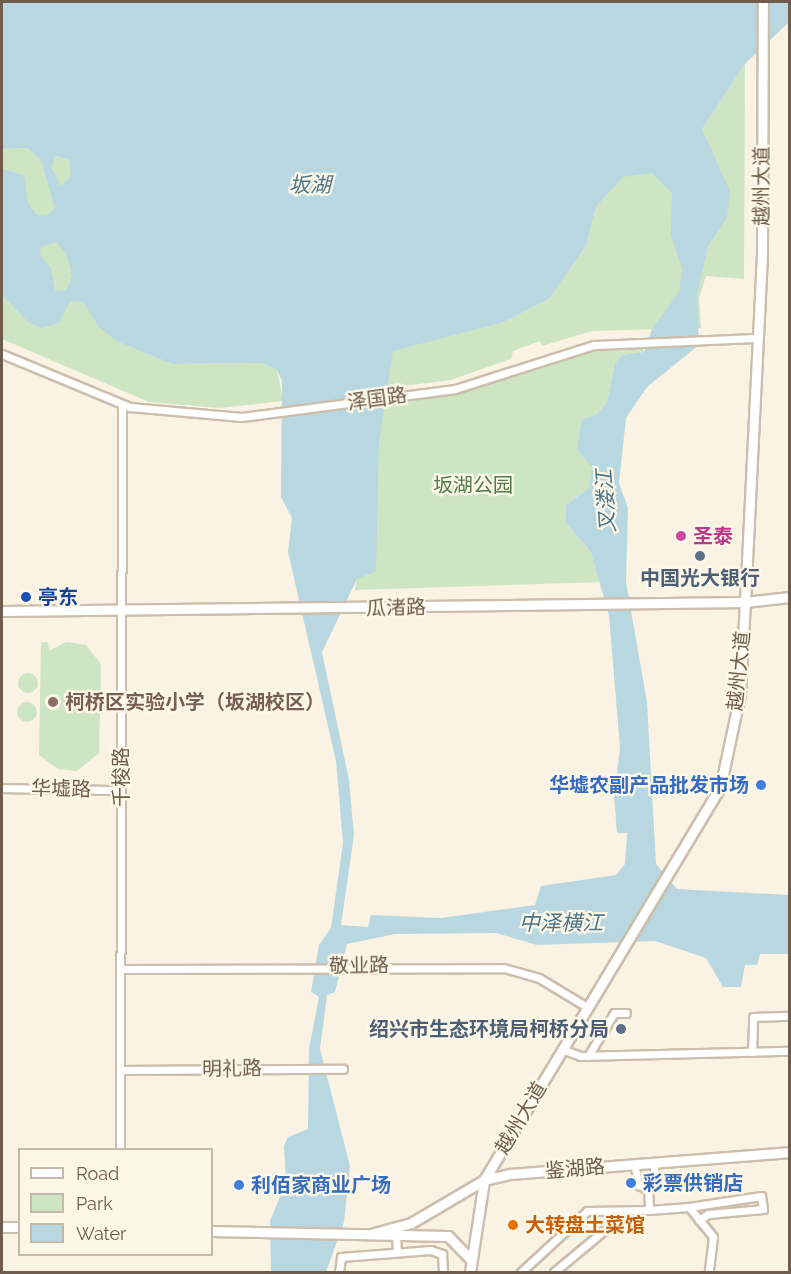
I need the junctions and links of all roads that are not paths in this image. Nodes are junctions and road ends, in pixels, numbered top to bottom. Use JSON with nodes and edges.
{"nodes":[{"id":1,"x":763,"y":2,"type":"edge"},
{"id":2,"x":757,"y":338,"type":"junction"},
{"id":3,"x":2,"y":354,"type":"edge"},
{"id":4,"x":122,"y":405,"type":"junction"},
{"id":5,"x":789,"y":597,"type":"edge"},
{"id":6,"x":745,"y":602,"type":"junction"},
{"id":7,"x":2,"y":611,"type":"edge"},
{"id":8,"x":121,"y":611,"type":"junction"},
{"id":9,"x":2,"y":788,"type":"edge"},
{"id":10,"x":121,"y":790,"type":"junction"},
{"id":11,"x":122,"y":969,"type":"junction"},
{"id":12,"x":587,"y":1007,"type":"junction"},
{"id":13,"x":626,"y":1013,"type":"dead end"},
{"id":14,"x":789,"y":1016,"type":"edge"},
{"id":15,"x":562,"y":1049,"type":"junction"},
{"id":16,"x":752,"y":1052,"type":"junction"},
{"id":17,"x":789,"y":1052,"type":"edge"},
{"id":18,"x":588,"y":1056,"type":"junction"},
{"id":19,"x":343,"y":1068,"type":"dead end"},
{"id":20,"x":121,"y":1070,"type":"junction"},
{"id":21,"x":120,"y":1148,"type":"edge"},
{"id":22,"x":789,"y":1152,"type":"edge"},
{"id":23,"x":654,"y":1163,"type":"junction"},
{"id":24,"x":634,"y":1164,"type":"junction"},
{"id":25,"x":484,"y":1180,"type":"junction"},
{"id":26,"x":648,"y":1188,"type":"junction"},
{"id":27,"x":689,"y":1207,"type":"junction"},
{"id":28,"x":649,"y":1210,"type":"junction"},
{"id":29,"x":626,"y":1211,"type":"junction"},
{"id":30,"x":699,"y":1220,"type":"junction"},
{"id":31,"x":2,"y":1227,"type":"edge"},
{"id":32,"x":18,"y":1227,"type":"edge"},
{"id":33,"x":213,"y":1231,"type":"edge"},
{"id":34,"x":374,"y":1233,"type":"junction"},
{"id":35,"x":396,"y":1234,"type":"junction"},
{"id":36,"x":397,"y":1252,"type":"junction"},
{"id":37,"x":471,"y":1260,"type":"junction"},
{"id":38,"x":339,"y":1272,"type":"edge"},
{"id":39,"x":443,"y":1272,"type":"edge"},
{"id":40,"x":470,"y":1272,"type":"edge"},
{"id":41,"x":520,"y":1272,"type":"edge"},
{"id":42,"x":554,"y":1272,"type":"edge"},
{"id":43,"x":710,"y":1272,"type":"edge"}],
"edges":[{"from":1,"to":2,"type":"street","name":"越州大道"},
{"from":2,"to":4,"type":"street","name":"泽国路"},
{"from":2,"to":6,"type":"street","name":"越州大道"},
{"from":3,"to":4,"type":"street","name":"泽国路"},
{"from":4,"to":8,"type":"street","name":"千梭路"},
{"from":5,"to":6,"type":"street","name":"瓜渚路"},
{"from":6,"to":8,"type":"street","name":"瓜渚路"},
{"from":6,"to":12,"type":"street","name":"越州大道"},
{"from":7,"to":8,"type":"street","name":"瓜渚路"},
{"from":8,"to":10,"type":"street","name":"千梭路"},
{"from":9,"to":10,"type":"street","name":"华墟路"},
{"from":10,"to":11,"type":"street","name":"千梭路"},
{"from":11,"to":12,"type":"street","name":"敬业路"},
{"from":11,"to":20,"type":"street","name":"千梭路"},
{"from":12,"to":15,"type":"street","name":"越州大道"},
{"from":13,"to":18,"type":"street"},
{"from":14,"to":16,"type":"street"},
{"from":15,"to":18,"type":"street"},
{"from":15,"to":25,"type":"street","name":"越州大道"},
{"from":16,"to":17,"type":"street"},
{"from":16,"to":18,"type":"street"},
{"from":19,"to":20,"type":"street","name":"明礼路"},
{"from":20,"to":21,"type":"street","name":"千梭路"},
{"from":22,"to":23,"type":"street","name":"鉴湖路"},
{"from":23,"to":24,"type":"street","name":"鉴湖路"},
{"from":23,"to":26,"type":"street"},
{"from":24,"to":25,"type":"street","name":"鉴湖路"},
{"from":24,"to":26,"type":"street"},
{"from":25,"to":34,"type":"street","name":"鉴湖路"},
{"from":25,"to":37,"type":"street","name":"越州大道"},
{"from":26,"to":28,"type":"street"},
{"from":27,"to":28,"type":"street"},
{"from":27,"to":30,"type":"street"},
{"from":27,"to":30,"type":"street"},
{"from":28,"to":29,"type":"street"},
{"from":29,"to":41,"type":"street"},
{"from":29,"to":42,"type":"street"},
{"from":30,"to":43,"type":"street"},
{"from":31,"to":32,"type":"street"},
{"from":33,"to":34,"type":"street"},
{"from":34,"to":35,"type":"street"},
{"from":35,"to":36,"type":"street"},
{"from":35,"to":37,"type":"street"},
{"from":36,"to":38,"type":"street"},
{"from":36,"to":39,"type":"street"},
{"from":37,"to":40,"type":"street","name":"越州大道"}]}
